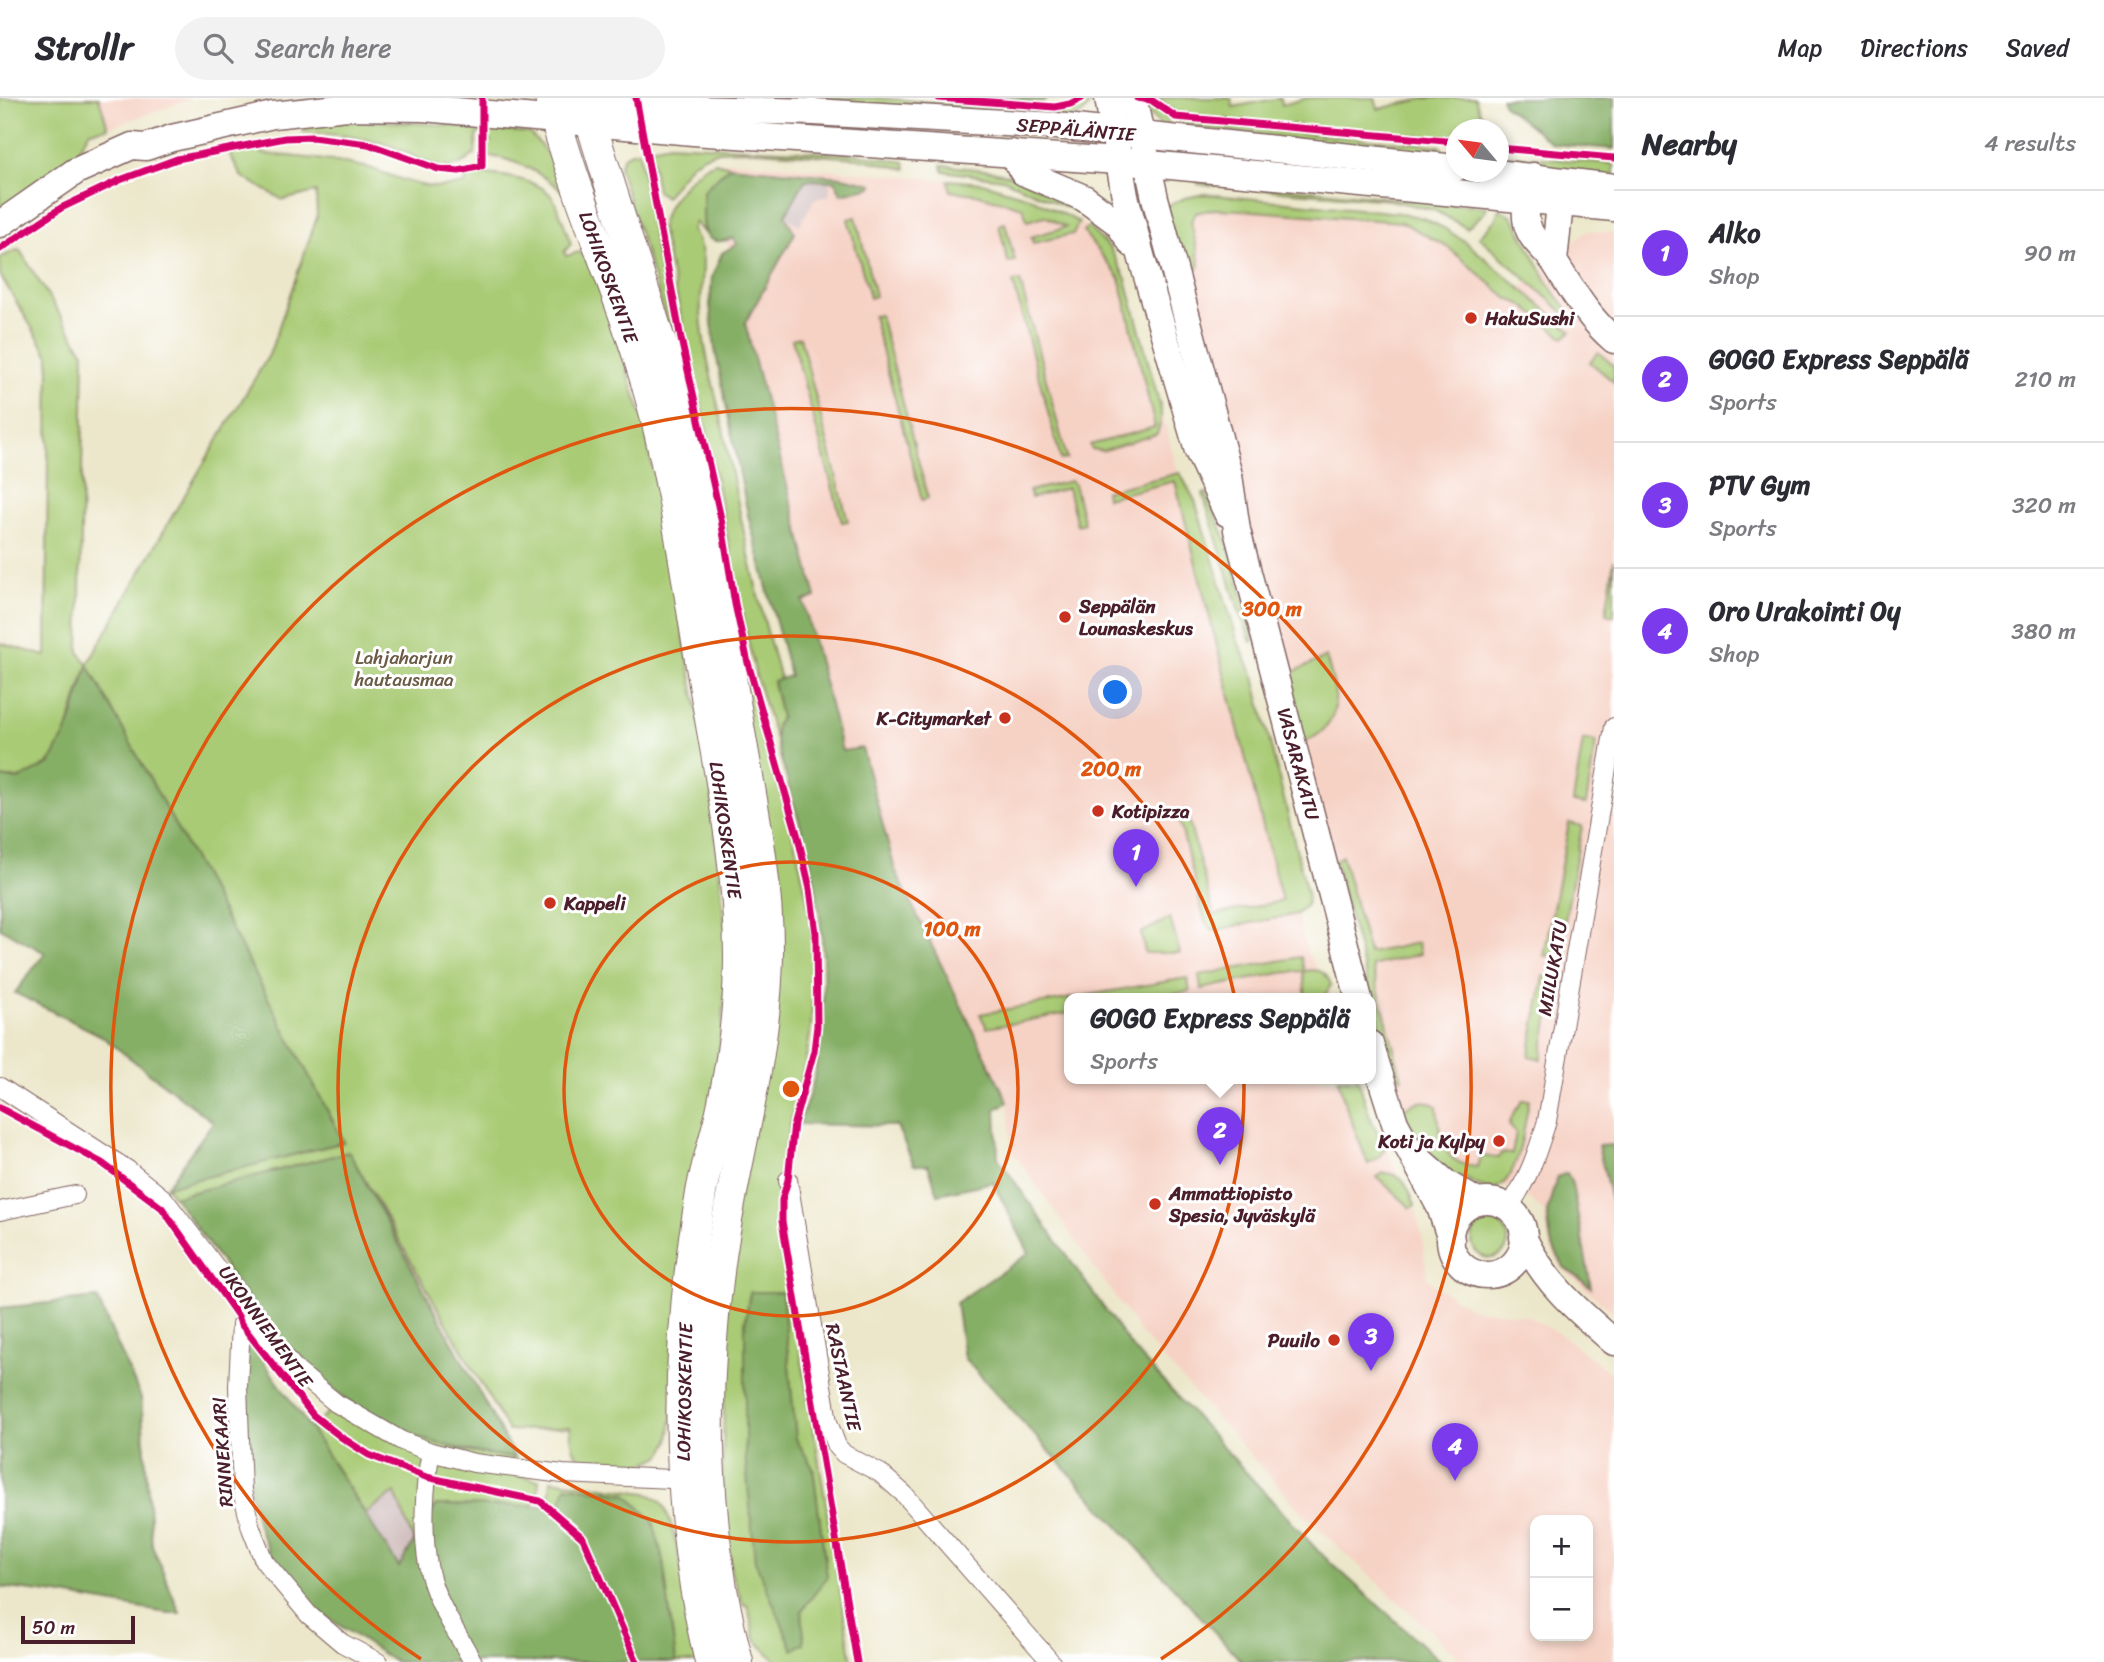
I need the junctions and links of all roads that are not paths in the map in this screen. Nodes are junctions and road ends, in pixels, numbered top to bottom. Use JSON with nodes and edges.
{"nodes":[{"id":1,"x":271,"y":98,"type":"edge"},
{"id":2,"x":1108,"y":98,"type":"edge"},
{"id":3,"x":1133,"y":98,"type":"edge"},
{"id":4,"x":572,"y":106,"type":"edge"},
{"id":5,"x":1113,"y":131,"type":"junction"},
{"id":6,"x":1140,"y":134,"type":"junction"},
{"id":7,"x":132,"y":146,"type":"junction"},
{"id":8,"x":1011,"y":153,"type":"junction"},
{"id":9,"x":1118,"y":161,"type":"junction"},
{"id":10,"x":1147,"y":163,"type":"junction"},
{"id":11,"x":1446,"y":167,"type":"edge"},
{"id":12,"x":1509,"y":180,"type":"edge"},
{"id":13,"x":1614,"y":187,"type":"edge"},
{"id":14,"x":1530,"y":188,"type":"junction"},
{"id":15,"x":1562,"y":191,"type":"junction"},
{"id":16,"x":1614,"y":208,"type":"edge"},
{"id":17,"x":0,"y":224,"type":"edge"},
{"id":18,"x":1142,"y":259,"type":"junction"},
{"id":19,"x":1554,"y":261,"type":"junction"},
{"id":20,"x":1614,"y":340,"type":"edge"},
{"id":21,"x":1237,"y":530,"type":"junction"},
{"id":22,"x":1614,"y":727,"type":"edge"},
{"id":23,"x":1357,"y":993,"type":"edge"},
{"id":24,"x":1376,"y":1063,"type":"edge"},
{"id":25,"x":0,"y":1087,"type":"edge"},
{"id":26,"x":1412,"y":1153,"type":"junction"},
{"id":27,"x":788,"y":1180,"type":"dead end"},
{"id":28,"x":75,"y":1195,"type":"dead end"},
{"id":29,"x":1477,"y":1202,"type":"junction"},
{"id":30,"x":1508,"y":1208,"type":"junction"},
{"id":31,"x":0,"y":1211,"type":"edge"},
{"id":32,"x":1523,"y":1237,"type":"junction"},
{"id":33,"x":1451,"y":1240,"type":"junction"},
{"id":34,"x":1497,"y":1274,"type":"junction"},
{"id":35,"x":1563,"y":1298,"type":"junction"},
{"id":36,"x":251,"y":1313,"type":"junction"},
{"id":37,"x":1614,"y":1342,"type":"edge"},
{"id":38,"x":430,"y":1452,"type":"junction"},
{"id":39,"x":696,"y":1480,"type":"junction"},
{"id":40,"x":378,"y":1662,"type":"edge"},
{"id":41,"x":473,"y":1662,"type":"edge"},
{"id":42,"x":710,"y":1662,"type":"edge"},
{"id":43,"x":738,"y":1662,"type":"edge"},
{"id":44,"x":1051,"y":1662,"type":"edge"}],
"edges":[{"from":1,"to":7,"type":"main road","name":"SEPPÄLÄNTIE"},
{"from":2,"to":5,"type":"main road","name":"VASARAKATU"},
{"from":3,"to":6,"type":"main road","name":"VASARAKATU"},
{"from":4,"to":5,"type":"main road","name":"SEPPÄLÄNTIE"},
{"from":4,"to":7,"type":"main road","name":"SEPPÄLÄNTIE"},
{"from":4,"to":8,"type":"main road","name":"SEPPÄLÄNTIE"},
{"from":4,"to":39,"type":"main road","name":"LOHIKOSKENTIE"},
{"from":5,"to":6,"type":"main road","name":"SEPPÄLÄNTIE"},
{"from":5,"to":9,"type":"main road","name":"VASARAKATU"},
{"from":6,"to":10,"type":"main road","name":"VASARAKATU"},
{"from":6,"to":11,"type":"main road","name":"SEPPÄLÄNTIE"},
{"from":7,"to":17,"type":"main road","name":"SEPPÄLÄNTIE"},
{"from":8,"to":9,"type":"main road","name":"SEPPÄLÄNTIE"},
{"from":8,"to":18,"type":"main road","name":"SEPPÄLÄNTIE"},
{"from":9,"to":10,"type":"main road","name":"SEPPÄLÄNTIE"},
{"from":9,"to":18,"type":"main road","name":"VASARAKATU"},
{"from":10,"to":14,"type":"main road","name":"SEPPÄLÄNTIE"},
{"from":10,"to":21,"type":"main road","name":"VASARAKATU"},
{"from":12,"to":14,"type":"main road","name":"SEPPÄLÄNTIE"},
{"from":13,"to":15,"type":"main road","name":"SEPPÄLÄNTIE"},
{"from":14,"to":15,"type":"main road","name":"SEPPÄLÄNTIE"},
{"from":14,"to":19,"type":"main road"},
{"from":15,"to":16,"type":"main road","name":"SEPPÄLÄNTIE"},
{"from":15,"to":19,"type":"main road"},
{"from":18,"to":21,"type":"main road","name":"VASARAKATU"},
{"from":19,"to":20,"type":"main road"},
{"from":21,"to":23,"type":"main road","name":"VASARAKATU"},
{"from":22,"to":30,"type":"street","name":"MIILUKATU"},
{"from":24,"to":26,"type":"main road"},
{"from":25,"to":36,"type":"street","name":"UKONNIEMENTIE"},
{"from":26,"to":29,"type":"main road"},
{"from":26,"to":33,"type":"main road"},
{"from":27,"to":44,"type":"street","name":"RASTAANTIE"},
{"from":28,"to":31,"type":"street"},
{"from":29,"to":30,"type":"main road"},
{"from":29,"to":33,"type":"main road"},
{"from":30,"to":32,"type":"main road"},
{"from":32,"to":34,"type":"main road"},
{"from":32,"to":35,"type":"main road"},
{"from":33,"to":34,"type":"main road"},
{"from":34,"to":35,"type":"main road"},
{"from":35,"to":37,"type":"main road"},
{"from":36,"to":38,"type":"street","name":"UKONNIEMENTIE"},
{"from":36,"to":40,"type":"street","name":"RINNEKAARI"},
{"from":38,"to":39,"type":"street","name":"UKONNIEMENTIE"},
{"from":38,"to":41,"type":"street"},
{"from":39,"to":42,"type":"main road","name":"LOHIKOSKENTIE"},
{"from":39,"to":43,"type":"main road","name":"LOHIKOSKENTIE"}]}
